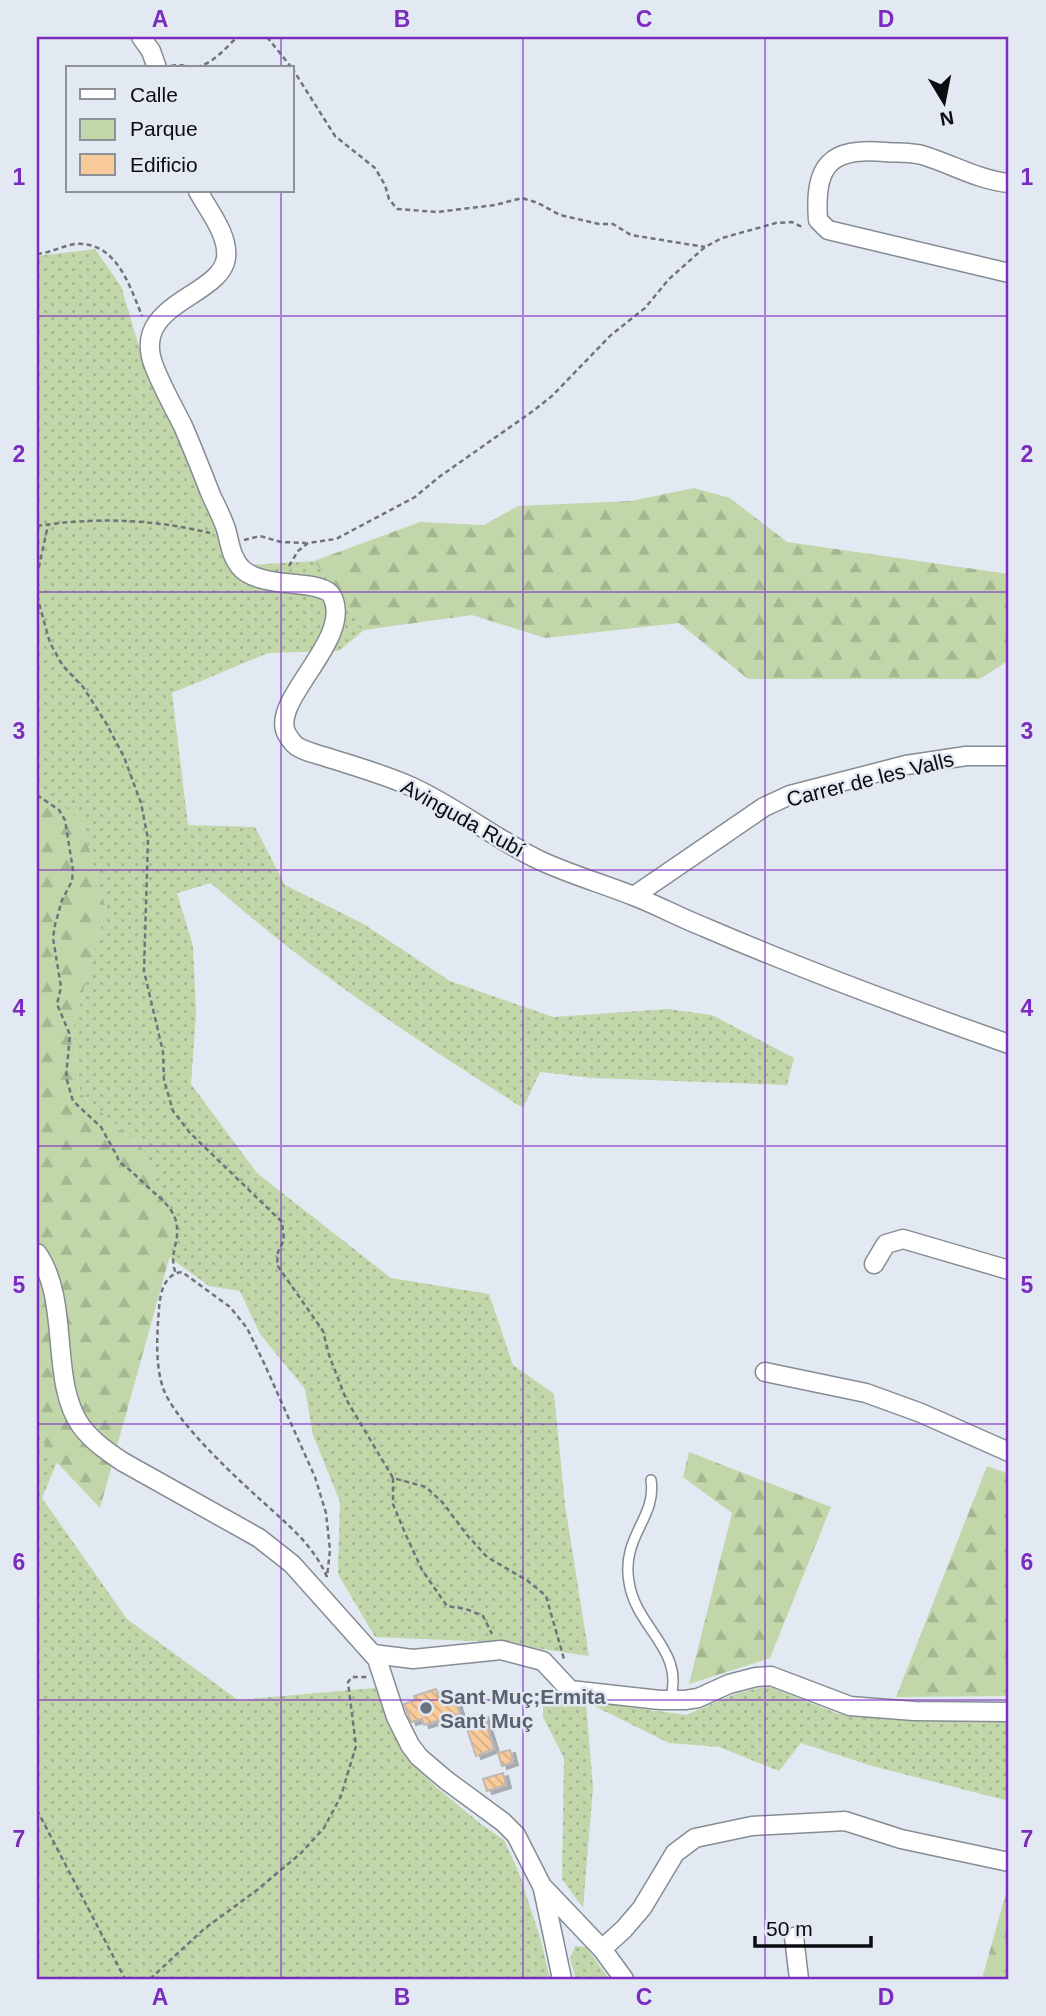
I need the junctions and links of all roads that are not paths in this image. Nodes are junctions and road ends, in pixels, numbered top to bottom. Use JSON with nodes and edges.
{"nodes":[{"id":1,"x":141,"y":37,"type":"edge"},
{"id":2,"x":156,"y":66,"type":"edge"},
{"id":3,"x":1009,"y":183,"type":"edge"},
{"id":4,"x":199,"y":192,"type":"edge"},
{"id":5,"x":1009,"y":273,"type":"edge"},
{"id":6,"x":1009,"y":757,"type":"edge"},
{"id":7,"x":634,"y":896,"type":"junction"},
{"id":8,"x":986,"y":1036,"type":"junction"},
{"id":9,"x":1009,"y":1044,"type":"edge"},
{"id":10,"x":1009,"y":1054,"type":"edge"},
{"id":11,"x":37,"y":1253,"type":"edge"},
{"id":12,"x":874,"y":1264,"type":"dead end"},
{"id":13,"x":1009,"y":1270,"type":"edge"},
{"id":14,"x":765,"y":1372,"type":"dead end"},
{"id":15,"x":1009,"y":1452,"type":"edge"},
{"id":16,"x":651,"y":1479,"type":"dead end"},
{"id":17,"x":373,"y":1654,"type":"junction"},
{"id":18,"x":670,"y":1700,"type":"junction"},
{"id":19,"x":1009,"y":1712,"type":"edge"},
{"id":20,"x":1009,"y":1861,"type":"edge"},
{"id":21,"x":539,"y":1880,"type":"junction"},
{"id":22,"x":794,"y":1937,"type":"dead end"},
{"id":23,"x":602,"y":1949,"type":"junction"},
{"id":24,"x":562,"y":1979,"type":"edge"},
{"id":25,"x":624,"y":1979,"type":"edge"},
{"id":26,"x":799,"y":1979,"type":"edge"}],
"edges":[{"from":1,"to":2,"type":"street"},
{"from":3,"to":5,"type":"street"},
{"from":4,"to":7,"type":"street","name":"Avinguda Rubí"},
{"from":6,"to":7,"type":"street","name":"Carrer de les Valls"},
{"from":7,"to":8,"type":"street","name":"Avinguda Rubí"},
{"from":8,"to":9,"type":"street","name":"Avinguda Rubí"},
{"from":8,"to":10,"type":"street"},
{"from":11,"to":17,"type":"street"},
{"from":12,"to":13,"type":"street"},
{"from":14,"to":15,"type":"street"},
{"from":16,"to":18,"type":"lane"},
{"from":17,"to":18,"type":"street"},
{"from":17,"to":21,"type":"street"},
{"from":18,"to":19,"type":"street"},
{"from":20,"to":23,"type":"street"},
{"from":21,"to":23,"type":"street"},
{"from":21,"to":24,"type":"street"},
{"from":22,"to":26,"type":"street"},
{"from":23,"to":25,"type":"street"}]}
